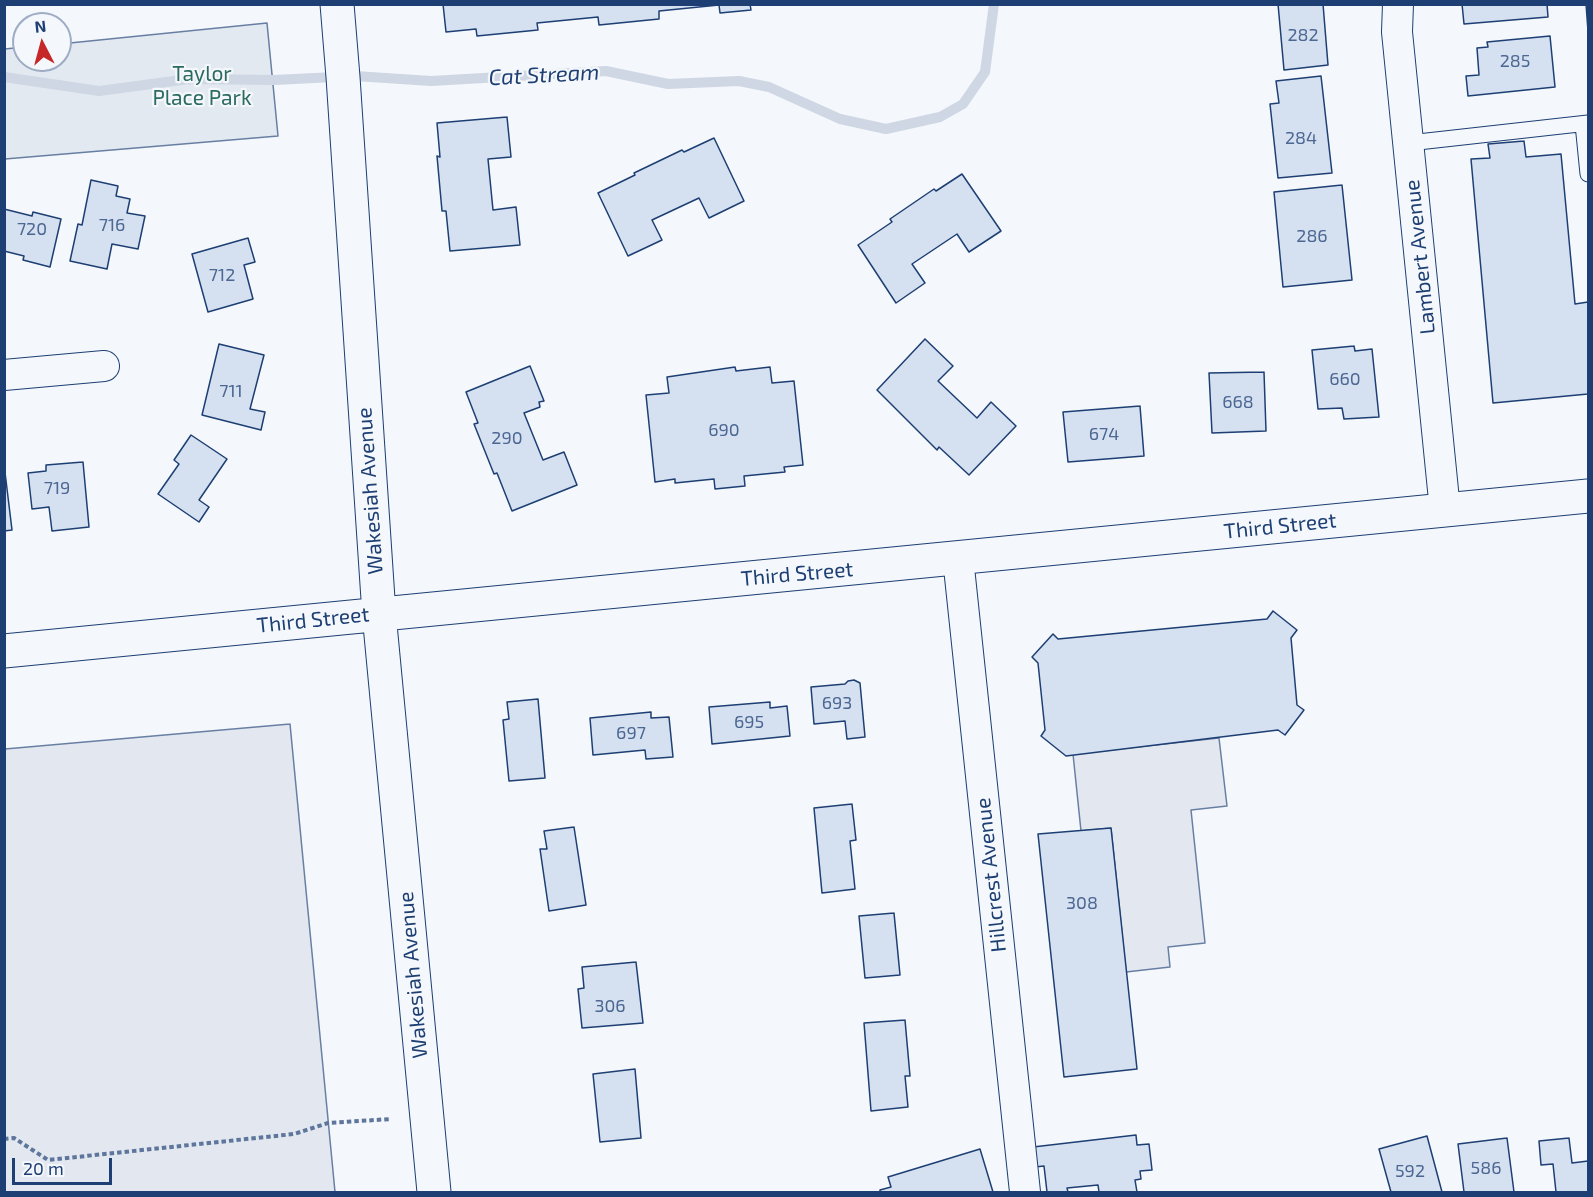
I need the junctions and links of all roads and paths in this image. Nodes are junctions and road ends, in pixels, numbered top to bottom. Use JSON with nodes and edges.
{"nodes":[{"id":1,"x":336,"y":4,"type":"edge"},
{"id":2,"x":1398,"y":4,"type":"edge"},
{"id":3,"x":1586,"y":124,"type":"edge"},
{"id":4,"x":1409,"y":143,"type":"junction"},
{"id":5,"x":1588,"y":174,"type":"edge"},
{"id":6,"x":104,"y":366,"type":"dead end"},
{"id":7,"x":4,"y":375,"type":"edge"},
{"id":8,"x":1588,"y":496,"type":"edge"},
{"id":9,"x":1445,"y":510,"type":"junction"},
{"id":10,"x":958,"y":558,"type":"junction"},
{"id":11,"x":379,"y":614,"type":"junction"},
{"id":12,"x":4,"y":651,"type":"edge"},
{"id":13,"x":391,"y":1119,"type":"dead end"},
{"id":14,"x":4,"y":1139,"type":"edge"},
{"id":15,"x":434,"y":1192,"type":"edge"},
{"id":16,"x":1024,"y":1192,"type":"edge"}],
"edges":[{"from":1,"to":11,"type":"main road","name":"Wakesiah Avenue"},
{"from":2,"to":4,"type":"street","name":"Lambert Avenue"},
{"from":3,"to":4,"type":"lane"},
{"from":3,"to":5,"type":"lane"},
{"from":4,"to":9,"type":"street","name":"Lambert Avenue"},
{"from":6,"to":7,"type":"street"},
{"from":8,"to":9,"type":"main road","name":"Third Street"},
{"from":9,"to":10,"type":"main road","name":"Third Street"},
{"from":10,"to":11,"type":"main road","name":"Third Street"},
{"from":10,"to":16,"type":"street","name":"Hillcrest Avenue"},
{"from":11,"to":12,"type":"main road","name":"Third Street"},
{"from":11,"to":15,"type":"main road","name":"Wakesiah Avenue"},
{"from":13,"to":14,"type":"path"}]}
